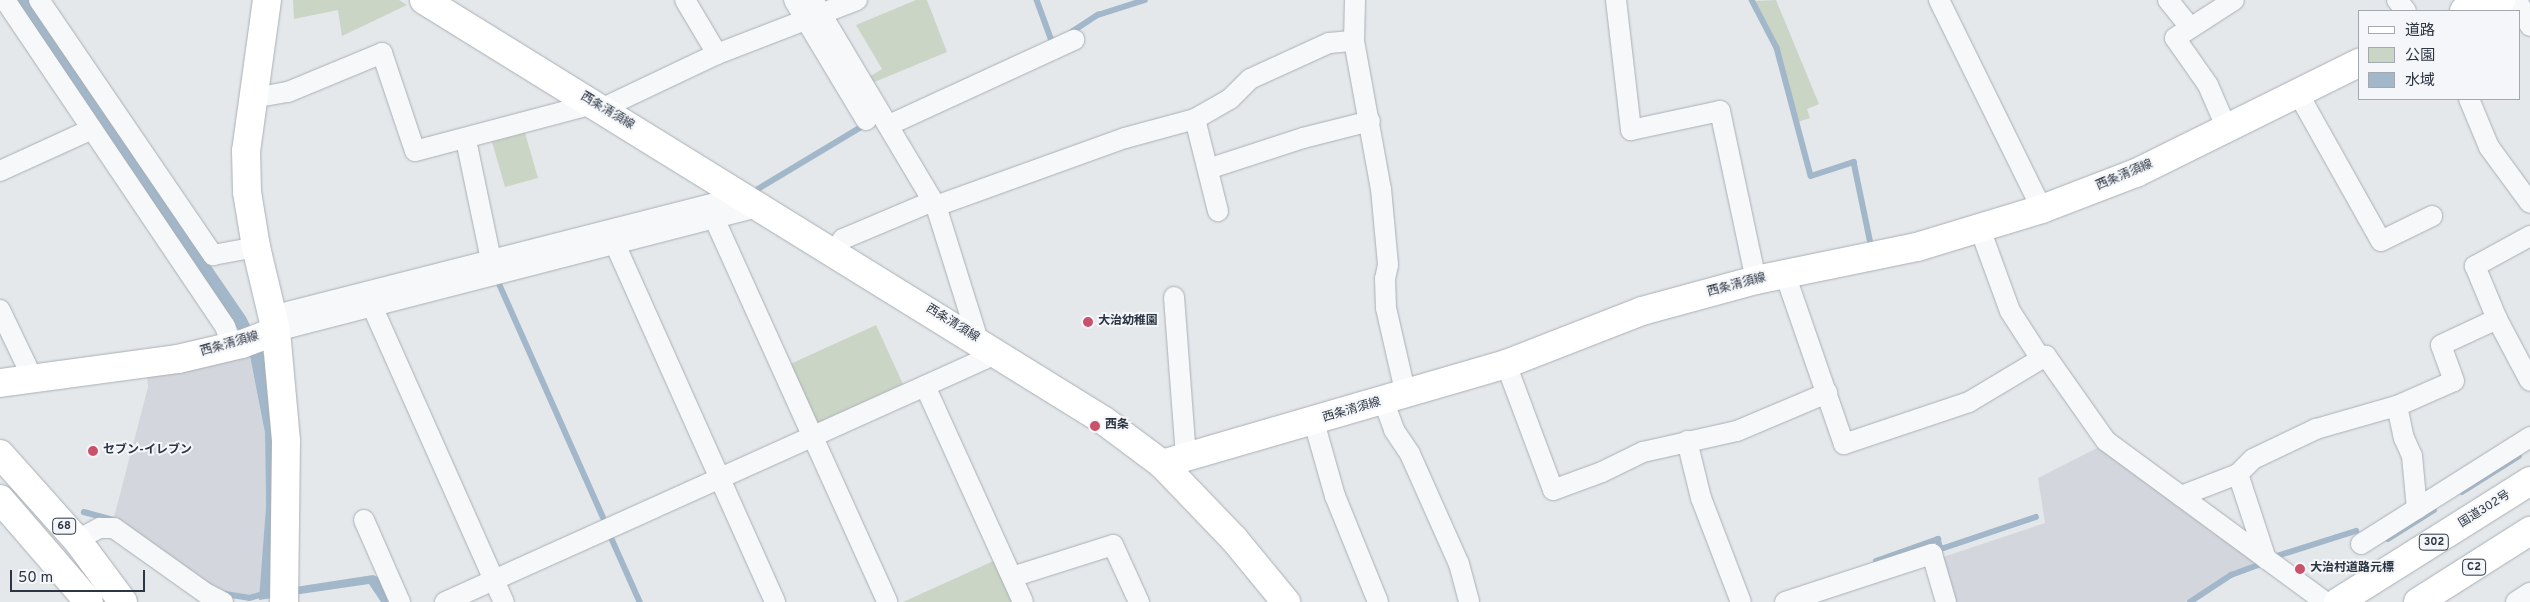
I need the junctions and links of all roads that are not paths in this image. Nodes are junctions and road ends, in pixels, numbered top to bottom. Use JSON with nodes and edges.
{"nodes":[{"id":1,"x":39,"y":0,"type":"edge"},
{"id":2,"x":267,"y":0,"type":"edge"},
{"id":3,"x":424,"y":0,"type":"edge"},
{"id":4,"x":685,"y":0,"type":"edge"},
{"id":5,"x":794,"y":0,"type":"edge"},
{"id":6,"x":857,"y":0,"type":"edge"},
{"id":7,"x":1355,"y":0,"type":"edge"},
{"id":8,"x":1616,"y":0,"type":"edge"},
{"id":9,"x":1939,"y":0,"type":"edge"},
{"id":10,"x":2168,"y":0,"type":"edge"},
{"id":11,"x":2234,"y":0,"type":"edge"},
{"id":12,"x":2397,"y":0,"type":"edge"},
{"id":13,"x":2518,"y":0,"type":"edge"},
{"id":14,"x":13,"y":3,"type":"edge"},
{"id":15,"x":2405,"y":10,"type":"edge"},
{"id":16,"x":814,"y":11,"type":"edge"},
{"id":17,"x":2530,"y":26,"type":"edge"},
{"id":18,"x":2190,"y":27,"type":"junction"},
{"id":19,"x":1074,"y":40,"type":"dead end"},
{"id":20,"x":1354,"y":41,"type":"junction"},
{"id":21,"x":717,"y":54,"type":"junction"},
{"id":22,"x":2358,"y":64,"type":"edge"},
{"id":23,"x":2299,"y":96,"type":"junction"},
{"id":24,"x":253,"y":98,"type":"junction"},
{"id":25,"x":2469,"y":100,"type":"edge"},
{"id":26,"x":597,"y":107,"type":"junction"},
{"id":27,"x":1195,"y":119,"type":"junction"},
{"id":28,"x":1370,"y":121,"type":"junction"},
{"id":29,"x":889,"y":125,"type":"junction"},
{"id":30,"x":92,"y":129,"type":"junction"},
{"id":31,"x":2227,"y":129,"type":"junction"},
{"id":32,"x":466,"y":140,"type":"junction"},
{"id":33,"x":1208,"y":170,"type":"junction"},
{"id":34,"x":0,"y":171,"type":"edge"},
{"id":35,"x":752,"y":201,"type":"junction"},
{"id":36,"x":2530,"y":203,"type":"edge"},
{"id":37,"x":934,"y":204,"type":"junction"},
{"id":38,"x":2042,"y":209,"type":"junction"},
{"id":39,"x":1218,"y":210,"type":"dead end"},
{"id":40,"x":2432,"y":216,"type":"dead end"},
{"id":41,"x":714,"y":218,"type":"junction"},
{"id":42,"x":1980,"y":229,"type":"junction"},
{"id":43,"x":2530,"y":236,"type":"edge"},
{"id":44,"x":615,"y":244,"type":"junction"},
{"id":45,"x":256,"y":247,"type":"junction"},
{"id":46,"x":834,"y":251,"type":"junction"},
{"id":47,"x":491,"y":260,"type":"junction"},
{"id":48,"x":1785,"y":274,"type":"junction"},
{"id":49,"x":1756,"y":280,"type":"junction"},
{"id":50,"x":1174,"y":297,"type":"dead end"},
{"id":51,"x":372,"y":306,"type":"junction"},
{"id":52,"x":0,"y":310,"type":"edge"},
{"id":53,"x":2497,"y":319,"type":"junction"},
{"id":54,"x":256,"y":335,"type":"junction"},
{"id":55,"x":988,"y":347,"type":"junction"},
{"id":56,"x":2041,"y":359,"type":"junction"},
{"id":57,"x":1506,"y":364,"type":"junction"},
{"id":58,"x":33,"y":379,"type":"junction"},
{"id":59,"x":2530,"y":381,"type":"edge"},
{"id":60,"x":0,"y":384,"type":"edge"},
{"id":61,"x":925,"y":386,"type":"junction"},
{"id":62,"x":1828,"y":393,"type":"junction"},
{"id":63,"x":1395,"y":399,"type":"junction"},
{"id":64,"x":2397,"y":406,"type":"junction"},
{"id":65,"x":1314,"y":422,"type":"junction"},
{"id":66,"x":812,"y":437,"type":"junction"},
{"id":67,"x":2530,"y":437,"type":"edge"},
{"id":68,"x":1687,"y":441,"type":"junction"},
{"id":69,"x":0,"y":454,"type":"edge"},
{"id":70,"x":1174,"y":461,"type":"junction"},
{"id":71,"x":2238,"y":474,"type":"junction"},
{"id":72,"x":719,"y":479,"type":"junction"},
{"id":73,"x":2530,"y":481,"type":"edge"},
{"id":74,"x":2181,"y":496,"type":"junction"},
{"id":75,"x":2530,"y":500,"type":"edge"},
{"id":76,"x":4,"y":507,"type":"edge"},
{"id":77,"x":2416,"y":509,"type":"junction"},
{"id":78,"x":364,"y":520,"type":"dead end"},
{"id":79,"x":2530,"y":532,"type":"edge"},
{"id":80,"x":77,"y":540,"type":"junction"},
{"id":81,"x":2361,"y":544,"type":"dead end"},
{"id":82,"x":2530,"y":549,"type":"edge"},
{"id":83,"x":2266,"y":559,"type":"junction"},
{"id":84,"x":1012,"y":577,"type":"junction"},
{"id":85,"x":494,"y":580,"type":"junction"},
{"id":86,"x":2530,"y":593,"type":"edge"},
{"id":87,"x":1830,"y":595,"type":"edge"},
{"id":88,"x":284,"y":596,"type":"edge"},
{"id":89,"x":88,"y":602,"type":"edge"},
{"id":90,"x":123,"y":602,"type":"edge"},
{"id":91,"x":223,"y":602,"type":"edge"},
{"id":92,"x":400,"y":602,"type":"edge"},
{"id":93,"x":445,"y":602,"type":"edge"},
{"id":94,"x":504,"y":602,"type":"edge"},
{"id":95,"x":775,"y":602,"type":"edge"},
{"id":96,"x":887,"y":602,"type":"edge"},
{"id":97,"x":1023,"y":602,"type":"edge"},
{"id":98,"x":1139,"y":602,"type":"edge"},
{"id":99,"x":1286,"y":602,"type":"edge"},
{"id":100,"x":1378,"y":602,"type":"edge"},
{"id":101,"x":1469,"y":602,"type":"edge"},
{"id":102,"x":1741,"y":602,"type":"edge"},
{"id":103,"x":1785,"y":602,"type":"edge"},
{"id":104,"x":1946,"y":602,"type":"edge"},
{"id":105,"x":2325,"y":602,"type":"edge"},
{"id":106,"x":2338,"y":602,"type":"edge"},
{"id":107,"x":2368,"y":602,"type":"edge"},
{"id":108,"x":2418,"y":602,"type":"edge"},
{"id":109,"x":2446,"y":602,"type":"edge"},
{"id":110,"x":2516,"y":602,"type":"edge"}],
"edges":[{"from":1,"to":45,"type":"street"},
{"from":2,"to":24,"type":"main road"},
{"from":3,"to":26,"type":"main road","name":"西条清須線"},
{"from":4,"to":21,"type":"street"},
{"from":5,"to":16,"type":"street"},
{"from":6,"to":16,"type":"street"},
{"from":7,"to":20,"type":"street"},
{"from":8,"to":49,"type":"street"},
{"from":9,"to":38,"type":"street"},
{"from":10,"to":18,"type":"street"},
{"from":11,"to":18,"type":"street"},
{"from":12,"to":15,"type":"street"},
{"from":13,"to":17,"type":"street"},
{"from":14,"to":30,"type":"street"},
{"from":16,"to":21,"type":"street"},
{"from":16,"to":29,"type":"street"},
{"from":18,"to":31,"type":"street"},
{"from":19,"to":29,"type":"street"},
{"from":20,"to":27,"type":"street"},
{"from":20,"to":28,"type":"street"},
{"from":21,"to":26,"type":"street"},
{"from":22,"to":23,"type":"main road","name":"西条清須線"},
{"from":23,"to":31,"type":"main road","name":"西条清須線"},
{"from":23,"to":40,"type":"street"},
{"from":24,"to":32,"type":"street"},
{"from":24,"to":45,"type":"main road"},
{"from":25,"to":36,"type":"street"},
{"from":26,"to":32,"type":"street"},
{"from":26,"to":35,"type":"main road","name":"西条清須線"},
{"from":27,"to":33,"type":"street"},
{"from":27,"to":37,"type":"street"},
{"from":28,"to":33,"type":"street"},
{"from":28,"to":63,"type":"street"},
{"from":29,"to":37,"type":"street"},
{"from":30,"to":34,"type":"street"},
{"from":30,"to":54,"type":"street"},
{"from":31,"to":38,"type":"main road","name":"西条清須線"},
{"from":32,"to":47,"type":"street"},
{"from":33,"to":39,"type":"street"},
{"from":35,"to":41,"type":"street"},
{"from":35,"to":46,"type":"main road","name":"西条清須線"},
{"from":35,"to":47,"type":"street"},
{"from":37,"to":46,"type":"street"},
{"from":37,"to":55,"type":"street"},
{"from":38,"to":42,"type":"main road","name":"西条清須線"},
{"from":41,"to":44,"type":"street"},
{"from":41,"to":66,"type":"street"},
{"from":42,"to":48,"type":"main road","name":"西条清須線"},
{"from":42,"to":56,"type":"street"},
{"from":43,"to":53,"type":"street"},
{"from":44,"to":51,"type":"street"},
{"from":44,"to":72,"type":"street"},
{"from":45,"to":54,"type":"main road"},
{"from":46,"to":55,"type":"main road","name":"西条清須線"},
{"from":47,"to":54,"type":"street"},
{"from":48,"to":49,"type":"main road","name":"西条清須線"},
{"from":48,"to":62,"type":"street"},
{"from":49,"to":57,"type":"main road","name":"西条清須線"},
{"from":50,"to":70,"type":"street"},
{"from":51,"to":54,"type":"street"},
{"from":51,"to":85,"type":"street"},
{"from":52,"to":58,"type":"street"},
{"from":53,"to":59,"type":"street"},
{"from":53,"to":64,"type":"street"},
{"from":54,"to":58,"type":"main road","name":"西条清須線"},
{"from":54,"to":88,"type":"main road"},
{"from":55,"to":61,"type":"street"},
{"from":55,"to":70,"type":"main road","name":"西条清須線"},
{"from":56,"to":62,"type":"street"},
{"from":56,"to":74,"type":"street"},
{"from":57,"to":63,"type":"main road","name":"西条清須線"},
{"from":57,"to":68,"type":"street"},
{"from":58,"to":60,"type":"main road","name":"西条清須線"},
{"from":61,"to":66,"type":"street"},
{"from":61,"to":84,"type":"street"},
{"from":62,"to":68,"type":"street"},
{"from":63,"to":65,"type":"main road","name":"西条清須線"},
{"from":63,"to":101,"type":"street"},
{"from":64,"to":71,"type":"street"},
{"from":64,"to":77,"type":"street"},
{"from":65,"to":70,"type":"main road","name":"西条清須線"},
{"from":65,"to":100,"type":"street"},
{"from":66,"to":72,"type":"street"},
{"from":66,"to":96,"type":"street"},
{"from":67,"to":77,"type":"street"},
{"from":68,"to":102,"type":"street"},
{"from":69,"to":80,"type":"main road","number":"68"},
{"from":70,"to":99,"type":"main road"},
{"from":71,"to":74,"type":"street"},
{"from":71,"to":83,"type":"street"},
{"from":72,"to":85,"type":"street"},
{"from":72,"to":95,"type":"street"},
{"from":73,"to":106,"type":"main road","name":"国道302号","number":"302"},
{"from":74,"to":83,"type":"street"},
{"from":75,"to":107,"type":"main road","number":"C2"},
{"from":76,"to":89,"type":"main road","number":"68"},
{"from":77,"to":81,"type":"street"},
{"from":78,"to":92,"type":"street"},
{"from":79,"to":108,"type":"main road","number":"C2"},
{"from":80,"to":90,"type":"main road","number":"68"},
{"from":80,"to":91,"type":"street"},
{"from":82,"to":109,"type":"main road"},
{"from":83,"to":105,"type":"street"},
{"from":84,"to":97,"type":"street"},
{"from":84,"to":98,"type":"street"},
{"from":85,"to":93,"type":"street"},
{"from":85,"to":94,"type":"street"},
{"from":86,"to":110,"type":"street"},
{"from":87,"to":103,"type":"street"},
{"from":87,"to":104,"type":"street"}]}
